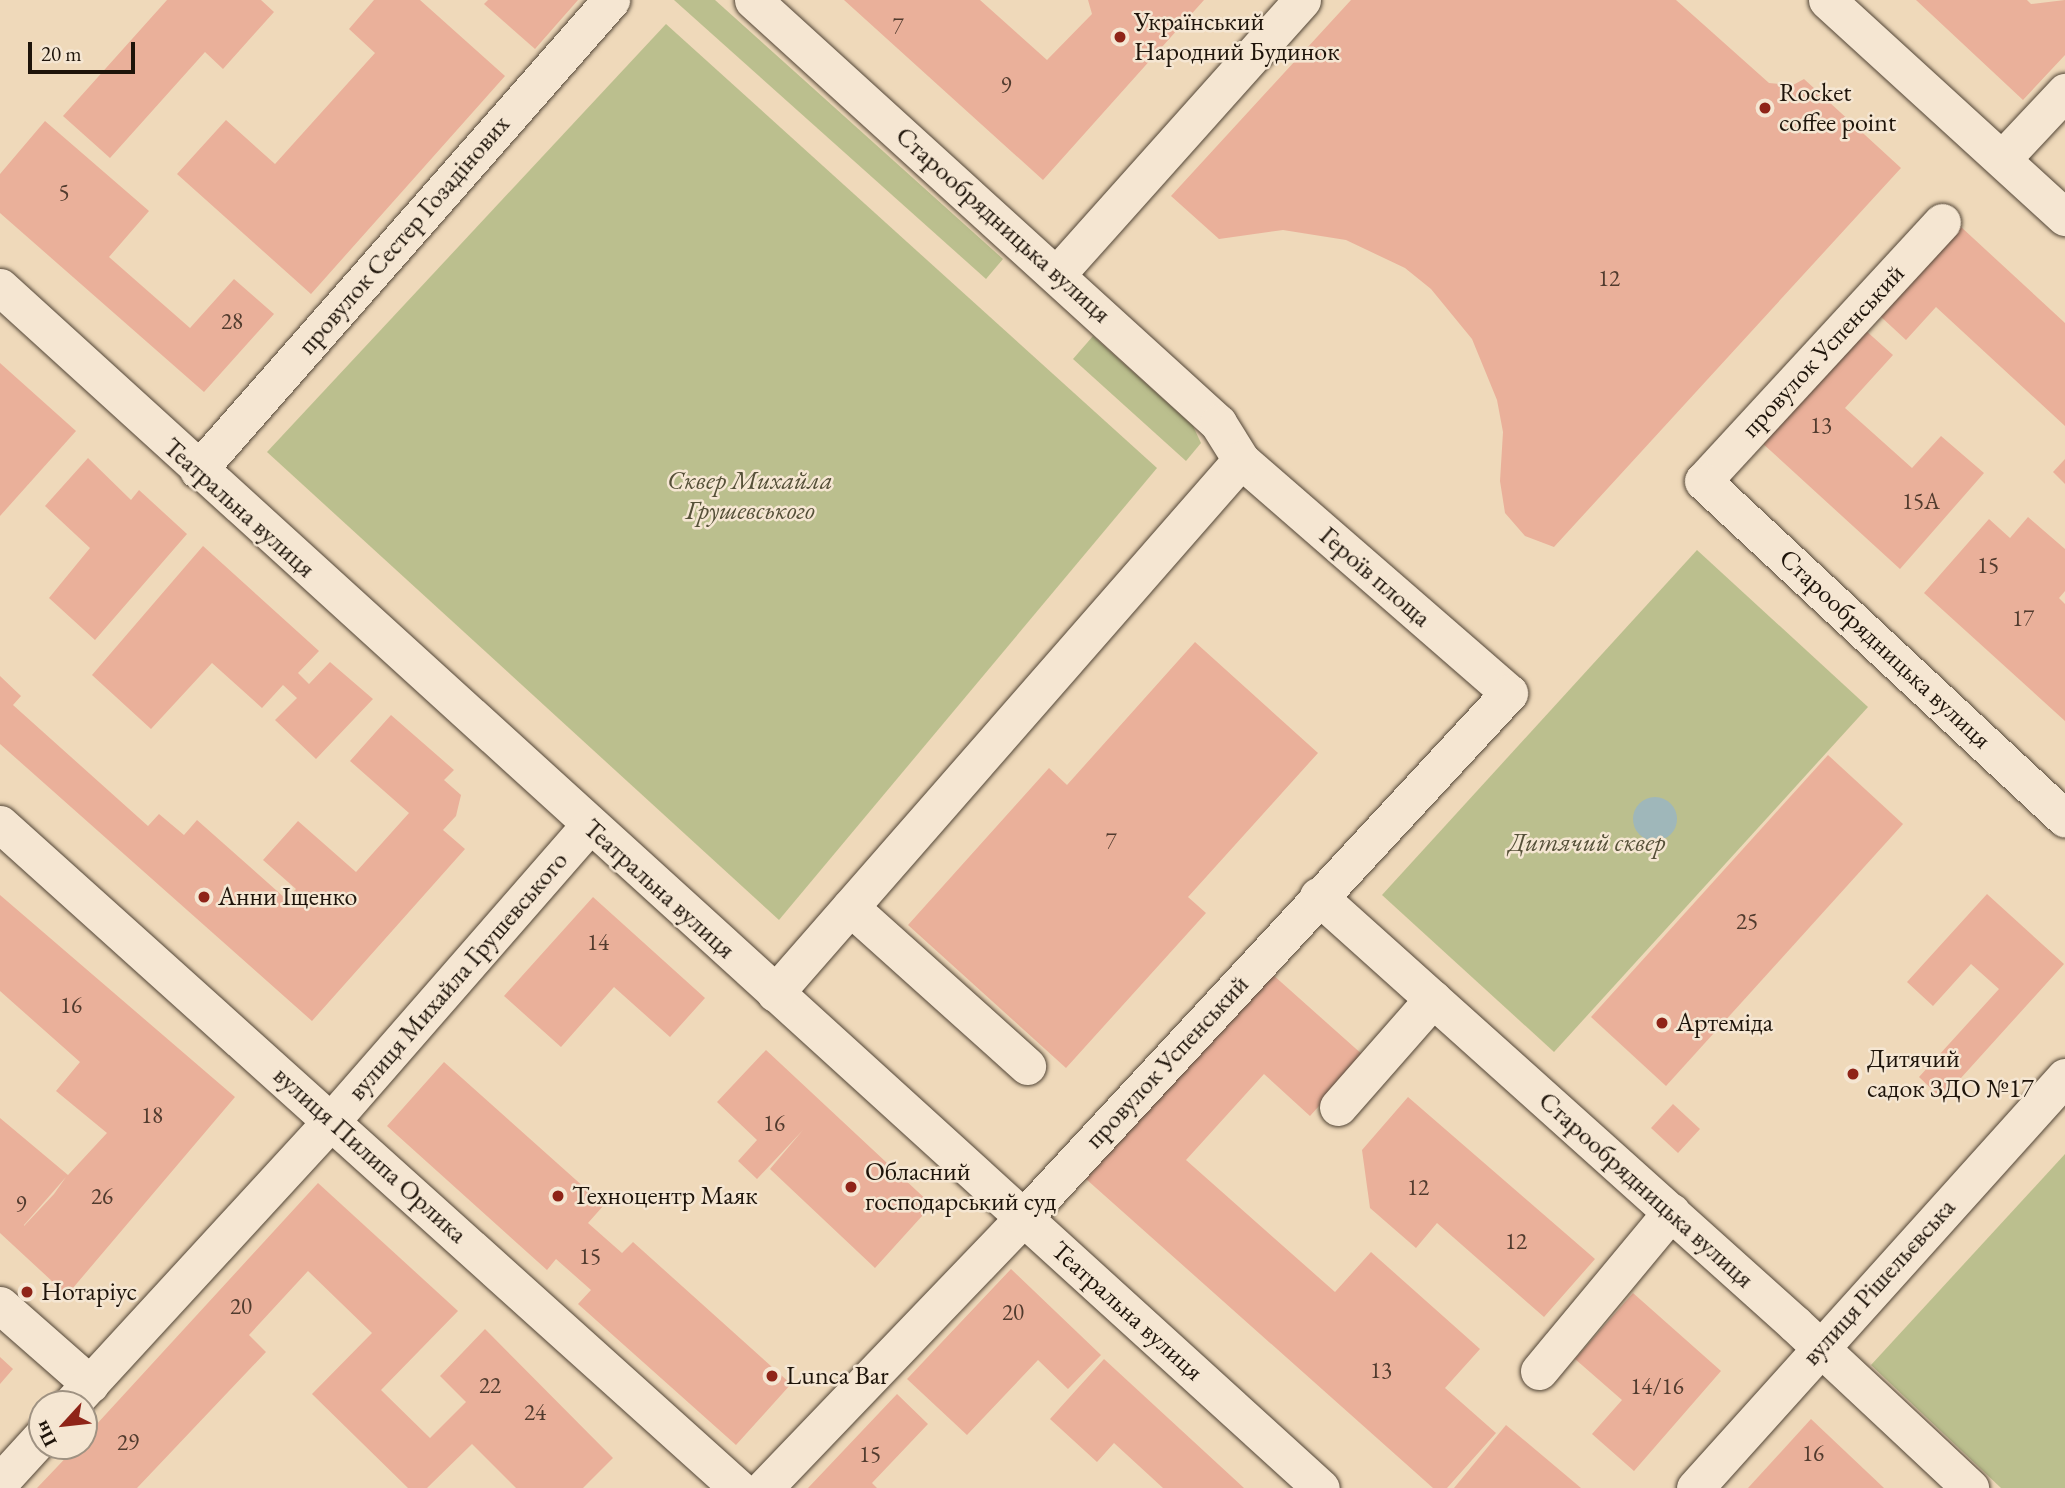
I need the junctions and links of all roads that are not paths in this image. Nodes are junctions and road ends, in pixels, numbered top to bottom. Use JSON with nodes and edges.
{"nodes":[{"id":1,"x":611,"y":0,"type":"edge"},
{"id":2,"x":753,"y":0,"type":"edge"},
{"id":3,"x":1303,"y":0,"type":"edge"},
{"id":4,"x":1827,"y":0,"type":"edge"},
{"id":5,"x":2065,"y":92,"type":"edge"},
{"id":6,"x":2003,"y":158,"type":"junction"},
{"id":7,"x":2065,"y":216,"type":"edge"},
{"id":8,"x":1942,"y":222,"type":"dead end"},
{"id":9,"x":1058,"y":273,"type":"junction"},
{"id":10,"x":0,"y":287,"type":"edge"},
{"id":11,"x":1241,"y":460,"type":"junction"},
{"id":12,"x":198,"y":470,"type":"junction"},
{"id":13,"x":1703,"y":481,"type":"joint"},
{"id":14,"x":1509,"y":694,"type":"joint"},
{"id":15,"x":2065,"y":818,"type":"edge"},
{"id":16,"x":0,"y":824,"type":"edge"},
{"id":17,"x":588,"y":827,"type":"junction"},
{"id":18,"x":1318,"y":897,"type":"junction"},
{"id":19,"x":850,"y":907,"type":"junction"},
{"id":20,"x":775,"y":993,"type":"junction"},
{"id":21,"x":1433,"y":999,"type":"junction"},
{"id":22,"x":1027,"y":1066,"type":"dead end"},
{"id":23,"x":2065,"y":1077,"type":"edge"},
{"id":24,"x":1338,"y":1107,"type":"dead end"},
{"id":25,"x":332,"y":1120,"type":"junction"},
{"id":26,"x":1671,"y":1212,"type":"junction"},
{"id":27,"x":1024,"y":1217,"type":"junction"},
{"id":28,"x":0,"y":1305,"type":"edge"},
{"id":29,"x":1820,"y":1346,"type":"junction"},
{"id":30,"x":1539,"y":1371,"type":"dead end"},
{"id":31,"x":77,"y":1390,"type":"edge"},
{"id":32,"x":85,"y":1390,"type":"edge"},
{"id":33,"x":28,"y":1451,"type":"edge"},
{"id":34,"x":0,"y":1482,"type":"edge"},
{"id":35,"x":738,"y":1488,"type":"edge"},
{"id":36,"x":764,"y":1488,"type":"edge"},
{"id":37,"x":1321,"y":1488,"type":"edge"},
{"id":38,"x":1695,"y":1488,"type":"edge"},
{"id":39,"x":1970,"y":1488,"type":"edge"}],
"edges":[{"from":1,"to":12,"type":"street","name":"провулок Сестер Гозадінових"},
{"from":2,"to":9,"type":"street","name":"Старообрядницька вулиця"},
{"from":3,"to":9,"type":"street"},
{"from":4,"to":6,"type":"street"},
{"from":5,"to":6,"type":"street"},
{"from":6,"to":7,"type":"street"},
{"from":8,"to":13,"type":"street","name":"провулок Успенський"},
{"from":9,"to":11,"type":"street","name":"Старообрядницька вулиця"},
{"from":10,"to":12,"type":"street","name":"Театральна вулиця"},
{"from":11,"to":14,"type":"street","name":"Героїв площа"},
{"from":11,"to":19,"type":"street"},
{"from":12,"to":17,"type":"street","name":"Театральна вулиця"},
{"from":13,"to":15,"type":"street","name":"Старообрядницька вулиця"},
{"from":14,"to":18,"type":"street","name":"провулок Успенський"},
{"from":16,"to":25,"type":"street","name":"вулиця Пилипа Орлика"},
{"from":17,"to":20,"type":"street","name":"Театральна вулиця"},
{"from":17,"to":25,"type":"street","name":"вулиця Михайла Грушевського"},
{"from":18,"to":21,"type":"street","name":"Старообрядницька вулиця"},
{"from":18,"to":27,"type":"street","name":"провулок Успенський"},
{"from":19,"to":20,"type":"street"},
{"from":19,"to":22,"type":"street"},
{"from":20,"to":27,"type":"street","name":"Театральна вулиця"},
{"from":21,"to":24,"type":"street"},
{"from":21,"to":26,"type":"street","name":"Старообрядницька вулиця"},
{"from":23,"to":29,"type":"street","name":"вулиця Рішельєвська"},
{"from":25,"to":32,"type":"street","name":"вулиця Михайла Грушевського"},
{"from":25,"to":35,"type":"street","name":"вулиця Пилипа Орлика"},
{"from":26,"to":29,"type":"street","name":"Старообрядницька вулиця"},
{"from":26,"to":30,"type":"street"},
{"from":27,"to":36,"type":"street","name":"провулок Успенський"},
{"from":27,"to":37,"type":"street","name":"Театральна вулиця"},
{"from":28,"to":31,"type":"street"},
{"from":29,"to":38,"type":"street","name":"вулиця Рішельєвська"},
{"from":29,"to":39,"type":"street","name":"Старообрядницька вулиця"},
{"from":33,"to":34,"type":"street"}]}
